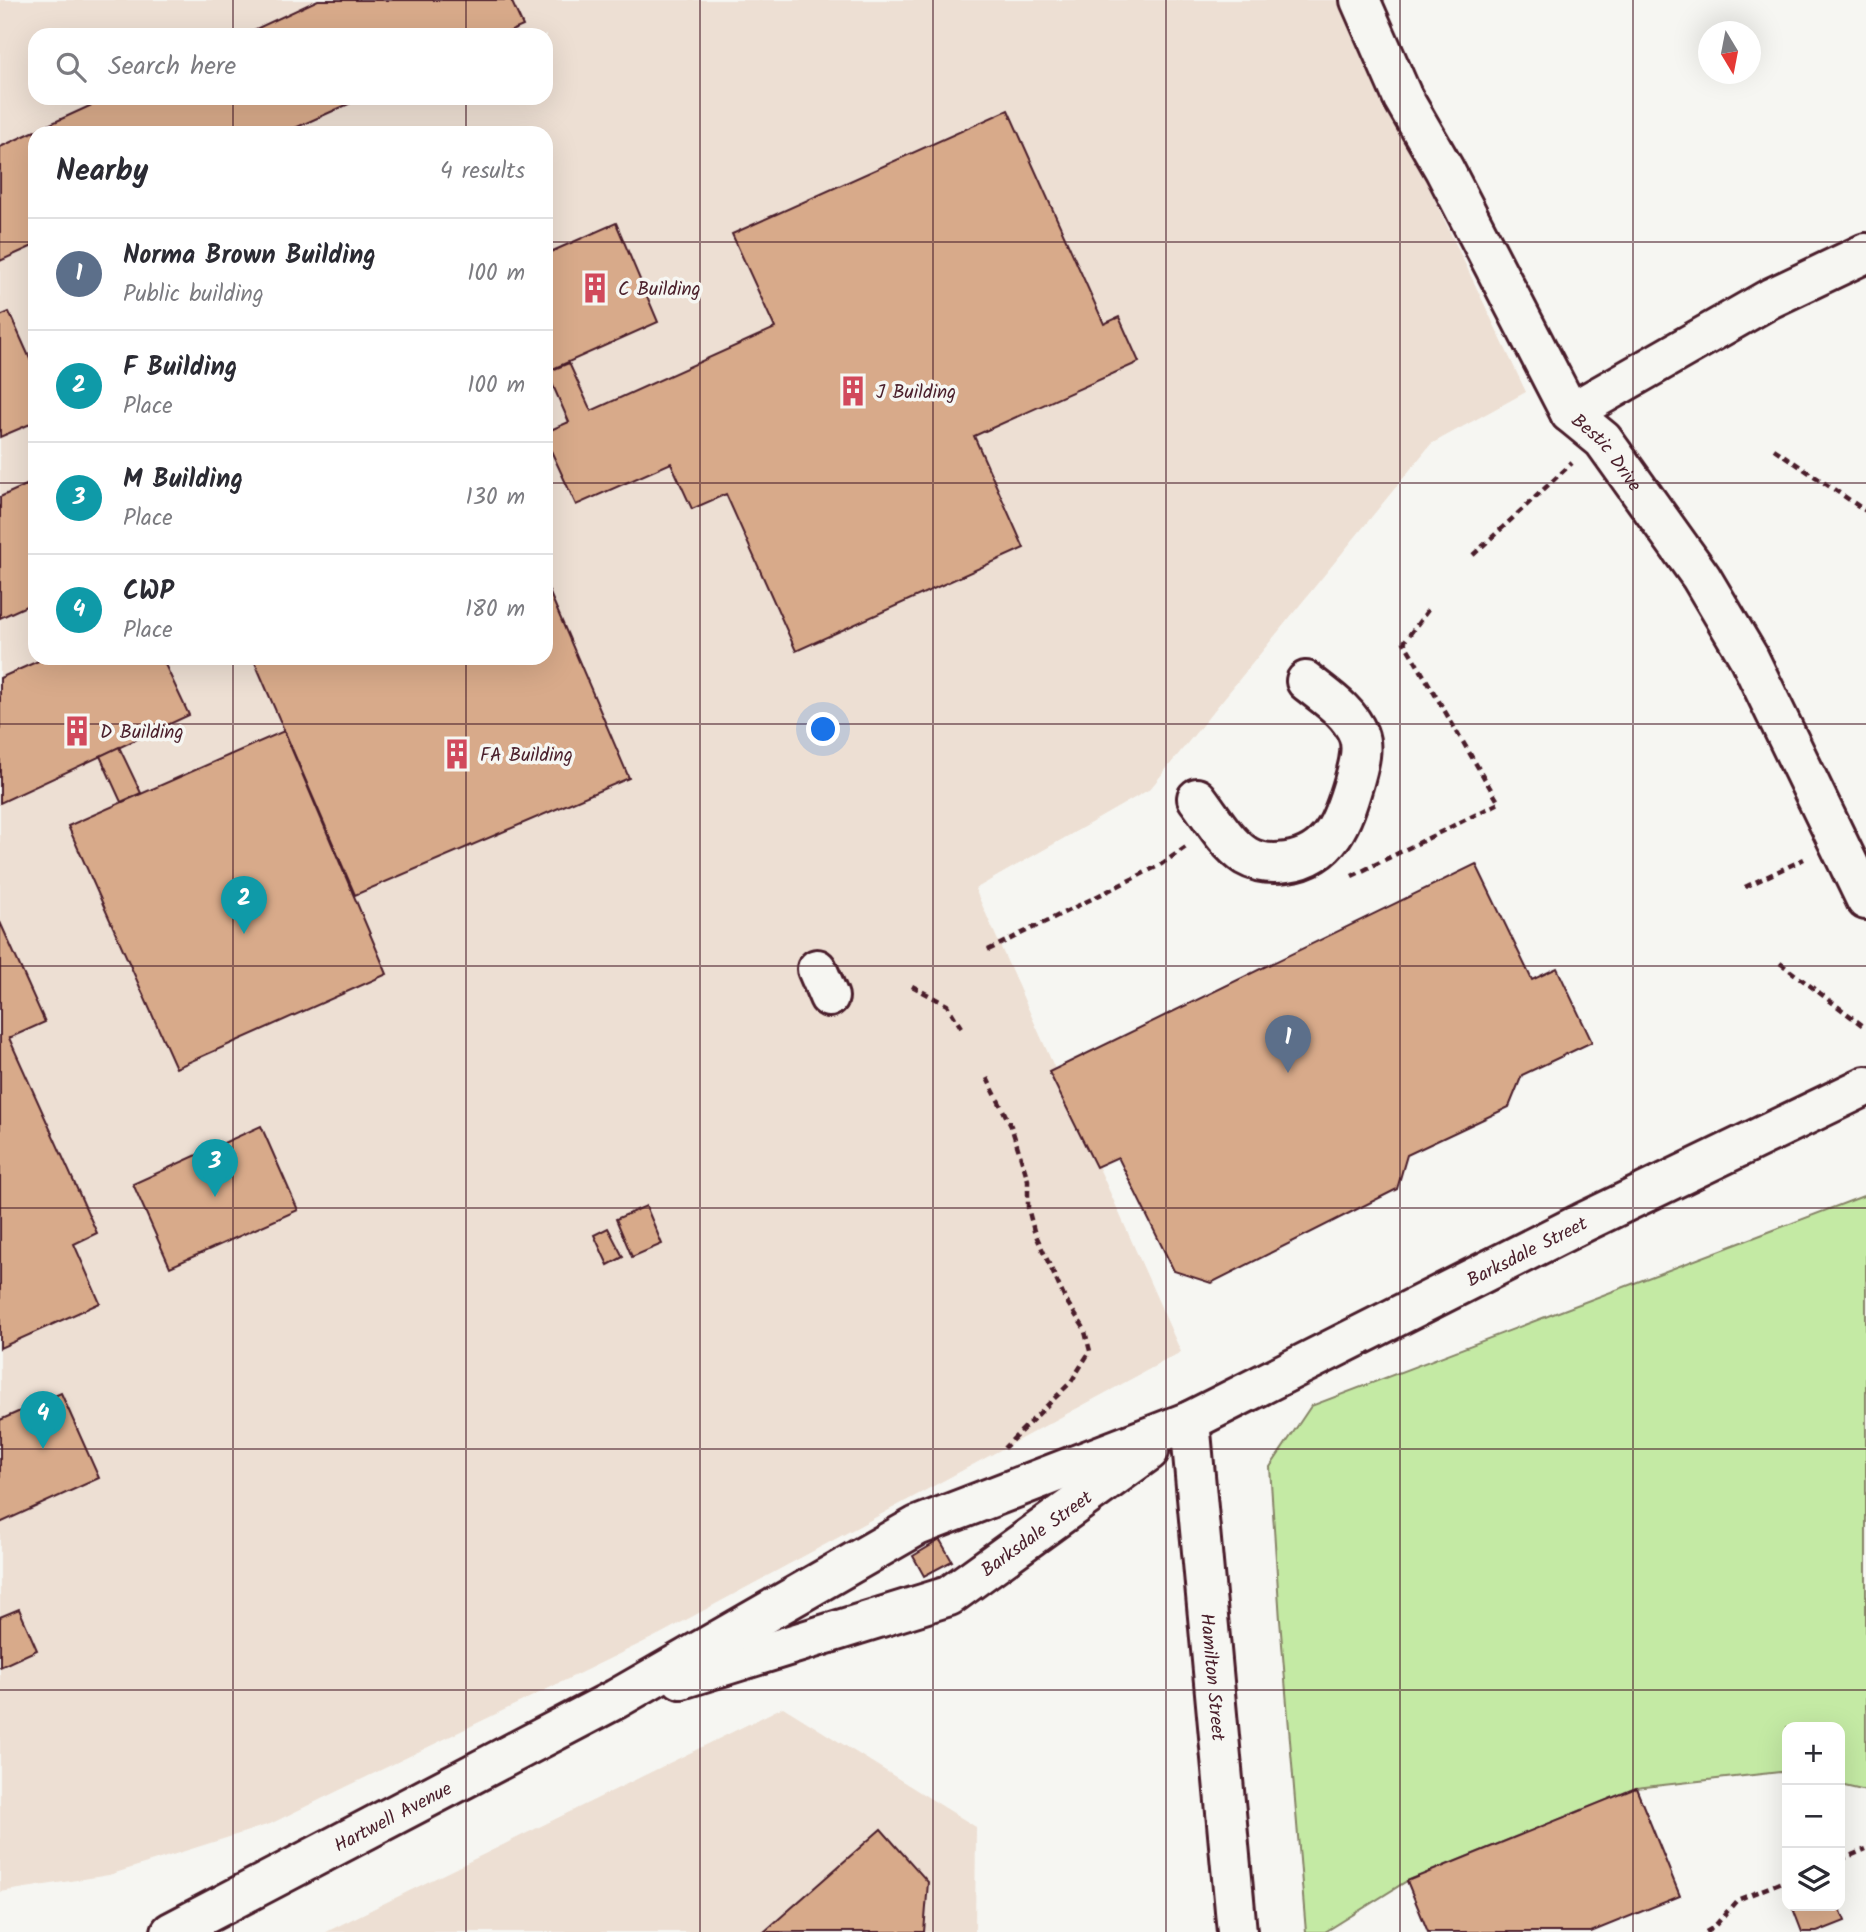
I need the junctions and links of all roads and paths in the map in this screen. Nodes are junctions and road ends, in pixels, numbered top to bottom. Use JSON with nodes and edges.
{"nodes":[{"id":1,"x":1360,"y":0,"type":"edge"},
{"id":2,"x":1866,"y":253,"type":"edge"},
{"id":3,"x":1570,"y":413,"type":"junction"},
{"id":4,"x":1774,"y":449,"type":"dead end"},
{"id":5,"x":1579,"y":457,"type":"dead end"},
{"id":6,"x":1866,"y":511,"type":"edge"},
{"id":7,"x":1473,"y":555,"type":"dead end"},
{"id":8,"x":1306,"y":681,"type":"dead end"},
{"id":9,"x":1197,"y":798,"type":"dead end"},
{"id":10,"x":1866,"y":900,"type":"edge"},
{"id":11,"x":1780,"y":963,"type":"dead end"},
{"id":12,"x":912,"y":986,"type":"dead end"},
{"id":13,"x":1866,"y":1028,"type":"edge"},
{"id":14,"x":962,"y":1029,"type":"dead end"},
{"id":15,"x":987,"y":1078,"type":"dead end"},
{"id":16,"x":1866,"y":1086,"type":"edge"},
{"id":17,"x":1190,"y":1421,"type":"junction"},
{"id":18,"x":1004,"y":1448,"type":"dead end"},
{"id":19,"x":916,"y":1525,"type":"joint"},
{"id":20,"x":949,"y":1596,"type":"joint"},
{"id":21,"x":616,"y":1699,"type":"junction"},
{"id":22,"x":1866,"y":1849,"type":"edge"},
{"id":23,"x":1845,"y":1858,"type":"edge"},
{"id":24,"x":1782,"y":1882,"type":"edge"},
{"id":25,"x":171,"y":1932,"type":"edge"},
{"id":26,"x":1237,"y":1932,"type":"edge"},
{"id":27,"x":1706,"y":1932,"type":"edge"}],
"edges":[{"from":1,"to":3,"type":"street","name":"Bestic Drive"},
{"from":2,"to":3,"type":"street"},
{"from":3,"to":10,"type":"street","name":"Bestic Drive"},
{"from":4,"to":6,"type":"path"},
{"from":5,"to":7,"type":"path"},
{"from":8,"to":9,"type":"street"},
{"from":11,"to":13,"type":"path"},
{"from":12,"to":14,"type":"path"},
{"from":15,"to":18,"type":"path"},
{"from":16,"to":17,"type":"street","name":"Barksdale Street"},
{"from":17,"to":19,"type":"street","name":"Barksdale Street"},
{"from":17,"to":20,"type":"street","name":"Barksdale Street"},
{"from":17,"to":26,"type":"street","name":"Hamilton Street"},
{"from":19,"to":21,"type":"street","name":"Hartwell Avenue"},
{"from":20,"to":21,"type":"street","name":"Hartwell Avenue"},
{"from":21,"to":25,"type":"street","name":"Hartwell Avenue"},
{"from":22,"to":23,"type":"path"},
{"from":24,"to":27,"type":"path"}]}
